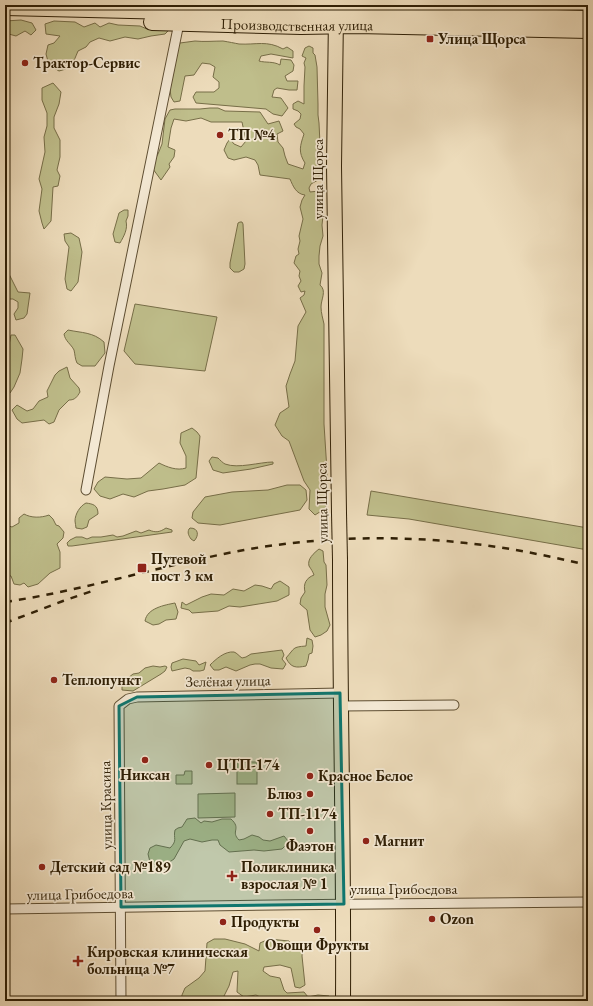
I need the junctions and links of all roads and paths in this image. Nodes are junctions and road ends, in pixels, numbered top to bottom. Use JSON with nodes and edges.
{"nodes":[{"id":1,"x":5,"y":7,"type":"edge"},
{"id":2,"x":336,"y":14,"type":"edge"},
{"id":3,"x":5,"y":18,"type":"edge"},
{"id":4,"x":588,"y":19,"type":"edge"},
{"id":5,"x":179,"y":23,"type":"junction"},
{"id":6,"x":588,"y":30,"type":"edge"},
{"id":7,"x":86,"y":490,"type":"dead end"},
{"id":8,"x":340,"y":700,"type":"junction"},
{"id":9,"x":119,"y":706,"type":"joint"},
{"id":10,"x":454,"y":706,"type":"dead end"},
{"id":11,"x":588,"y":902,"type":"edge"},
{"id":12,"x":344,"y":904,"type":"junction"},
{"id":13,"x":121,"y":907,"type":"junction"},
{"id":14,"x":5,"y":910,"type":"edge"},
{"id":15,"x":121,"y":1001,"type":"edge"},
{"id":16,"x":343,"y":1001,"type":"edge"}],
"edges":[{"from":1,"to":2,"type":"highway","name":"Производственная улица"},
{"from":2,"to":4,"type":"highway","name":"Производственная улица"},
{"from":2,"to":5,"type":"highway","name":"Производственная улица"},
{"from":2,"to":6,"type":"highway","name":"Производственная улица"},
{"from":2,"to":8,"type":"main road","name":"улица Щорса","bridge":true},
{"from":3,"to":5,"type":"highway","name":"Производственная улица"},
{"from":5,"to":7,"type":"street"},
{"from":8,"to":9,"type":"street","name":"Зелёная улица"},
{"from":8,"to":10,"type":"street","name":"Зелёная улица"},
{"from":8,"to":12,"type":"main road","name":"улица Щорса"},
{"from":9,"to":13,"type":"street","name":"улица Красина"},
{"from":11,"to":12,"type":"street","name":"улица Грибоедова"},
{"from":12,"to":13,"type":"street","name":"улица Грибоедова"},
{"from":12,"to":16,"type":"main road","name":"улица Щорса"},
{"from":13,"to":14,"type":"street","name":"улица Грибоедова"},
{"from":13,"to":15,"type":"street","name":"улица Красина"}]}
